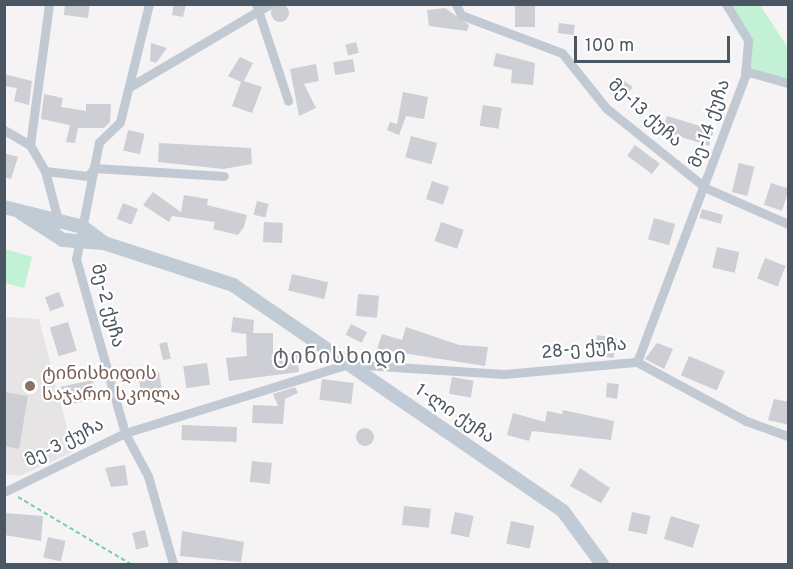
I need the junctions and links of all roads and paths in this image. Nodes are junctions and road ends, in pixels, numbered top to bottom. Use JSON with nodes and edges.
{"nodes":[{"id":1,"x":49,"y":4,"type":"edge"},
{"id":2,"x":149,"y":4,"type":"edge"},
{"id":3,"x":270,"y":4,"type":"edge"},
{"id":4,"x":456,"y":4,"type":"edge"},
{"id":5,"x":726,"y":4,"type":"edge"},
{"id":6,"x":257,"y":8,"type":"edge"},
{"id":7,"x":745,"y":72,"type":"junction"},
{"id":8,"x":789,"y":83,"type":"edge"},
{"id":9,"x":131,"y":86,"type":"junction"},
{"id":10,"x":288,"y":101,"type":"dead end"},
{"id":11,"x":4,"y":130,"type":"edge"},
{"id":12,"x":30,"y":145,"type":"junction"},
{"id":13,"x":94,"y":168,"type":"junction"},
{"id":14,"x":45,"y":171,"type":"junction"},
{"id":15,"x":224,"y":176,"type":"dead end"},
{"id":16,"x":706,"y":188,"type":"junction"},
{"id":17,"x":4,"y":207,"type":"edge"},
{"id":18,"x":21,"y":213,"type":"junction"},
{"id":19,"x":60,"y":220,"type":"junction"},
{"id":20,"x":789,"y":224,"type":"edge"},
{"id":21,"x":83,"y":227,"type":"junction"},
{"id":22,"x":59,"y":237,"type":"junction"},
{"id":23,"x":79,"y":242,"type":"junction"},
{"id":24,"x":104,"y":243,"type":"junction"},
{"id":25,"x":76,"y":259,"type":"junction"},
{"id":26,"x":637,"y":362,"type":"junction"},
{"id":27,"x":348,"y":364,"type":"junction"},
{"id":28,"x":125,"y":432,"type":"junction"},
{"id":29,"x":789,"y":436,"type":"edge"},
{"id":30,"x":7,"y":492,"type":"edge"},
{"id":31,"x":130,"y":564,"type":"edge"},
{"id":32,"x":173,"y":564,"type":"edge"},
{"id":33,"x":602,"y":564,"type":"edge"}],
"edges":[{"from":1,"to":12,"type":"street"},
{"from":2,"to":9,"type":"street"},
{"from":3,"to":6,"type":"street"},
{"from":4,"to":16,"type":"street","name":"მე-13 ქუჩა"},
{"from":5,"to":7,"type":"street","name":"მე-14 ქუჩა"},
{"from":6,"to":9,"type":"street"},
{"from":6,"to":10,"type":"street"},
{"from":7,"to":8,"type":"street"},
{"from":7,"to":16,"type":"street","name":"მე-14 ქუჩა"},
{"from":9,"to":13,"type":"street"},
{"from":11,"to":12,"type":"street"},
{"from":12,"to":14,"type":"street"},
{"from":13,"to":14,"type":"street"},
{"from":13,"to":15,"type":"street"},
{"from":13,"to":21,"type":"street"},
{"from":14,"to":19,"type":"street"},
{"from":16,"to":20,"type":"street","name":"მე-13 ქუჩა"},
{"from":16,"to":26,"type":"street","name":"28-ე ქუჩა"},
{"from":17,"to":18,"type":"main road","name":"1-ლი ქუჩა"},
{"from":18,"to":19,"type":"main road","name":"1-ლი ქუჩა"},
{"from":18,"to":22,"type":"main road","name":"1-ლი ქუჩა"},
{"from":19,"to":21,"type":"main road","name":"1-ლი ქუჩა"},
{"from":19,"to":22,"type":"street"},
{"from":21,"to":23,"type":"street"},
{"from":21,"to":24,"type":"main road","name":"1-ლი ქუჩა"},
{"from":22,"to":23,"type":"main road","name":"1-ლი ქუჩა"},
{"from":22,"to":25,"type":"street"},
{"from":23,"to":24,"type":"main road","name":"1-ლი ქუჩა"},
{"from":23,"to":25,"type":"street"},
{"from":24,"to":27,"type":"main road","name":"1-ლი ქუჩა"},
{"from":25,"to":28,"type":"street","name":"მე-2 ქუჩა"},
{"from":26,"to":27,"type":"street","name":"28-ე ქუჩა"},
{"from":26,"to":29,"type":"street"},
{"from":27,"to":28,"type":"street","name":"მე-3 ქუჩა"},
{"from":27,"to":33,"type":"main road","name":"1-ლი ქუჩა"},
{"from":28,"to":30,"type":"street","name":"მე-3 ქუჩა"},
{"from":28,"to":32,"type":"street","name":"მე-2 ქუჩა"},
{"from":30,"to":31,"type":"path"}]}
